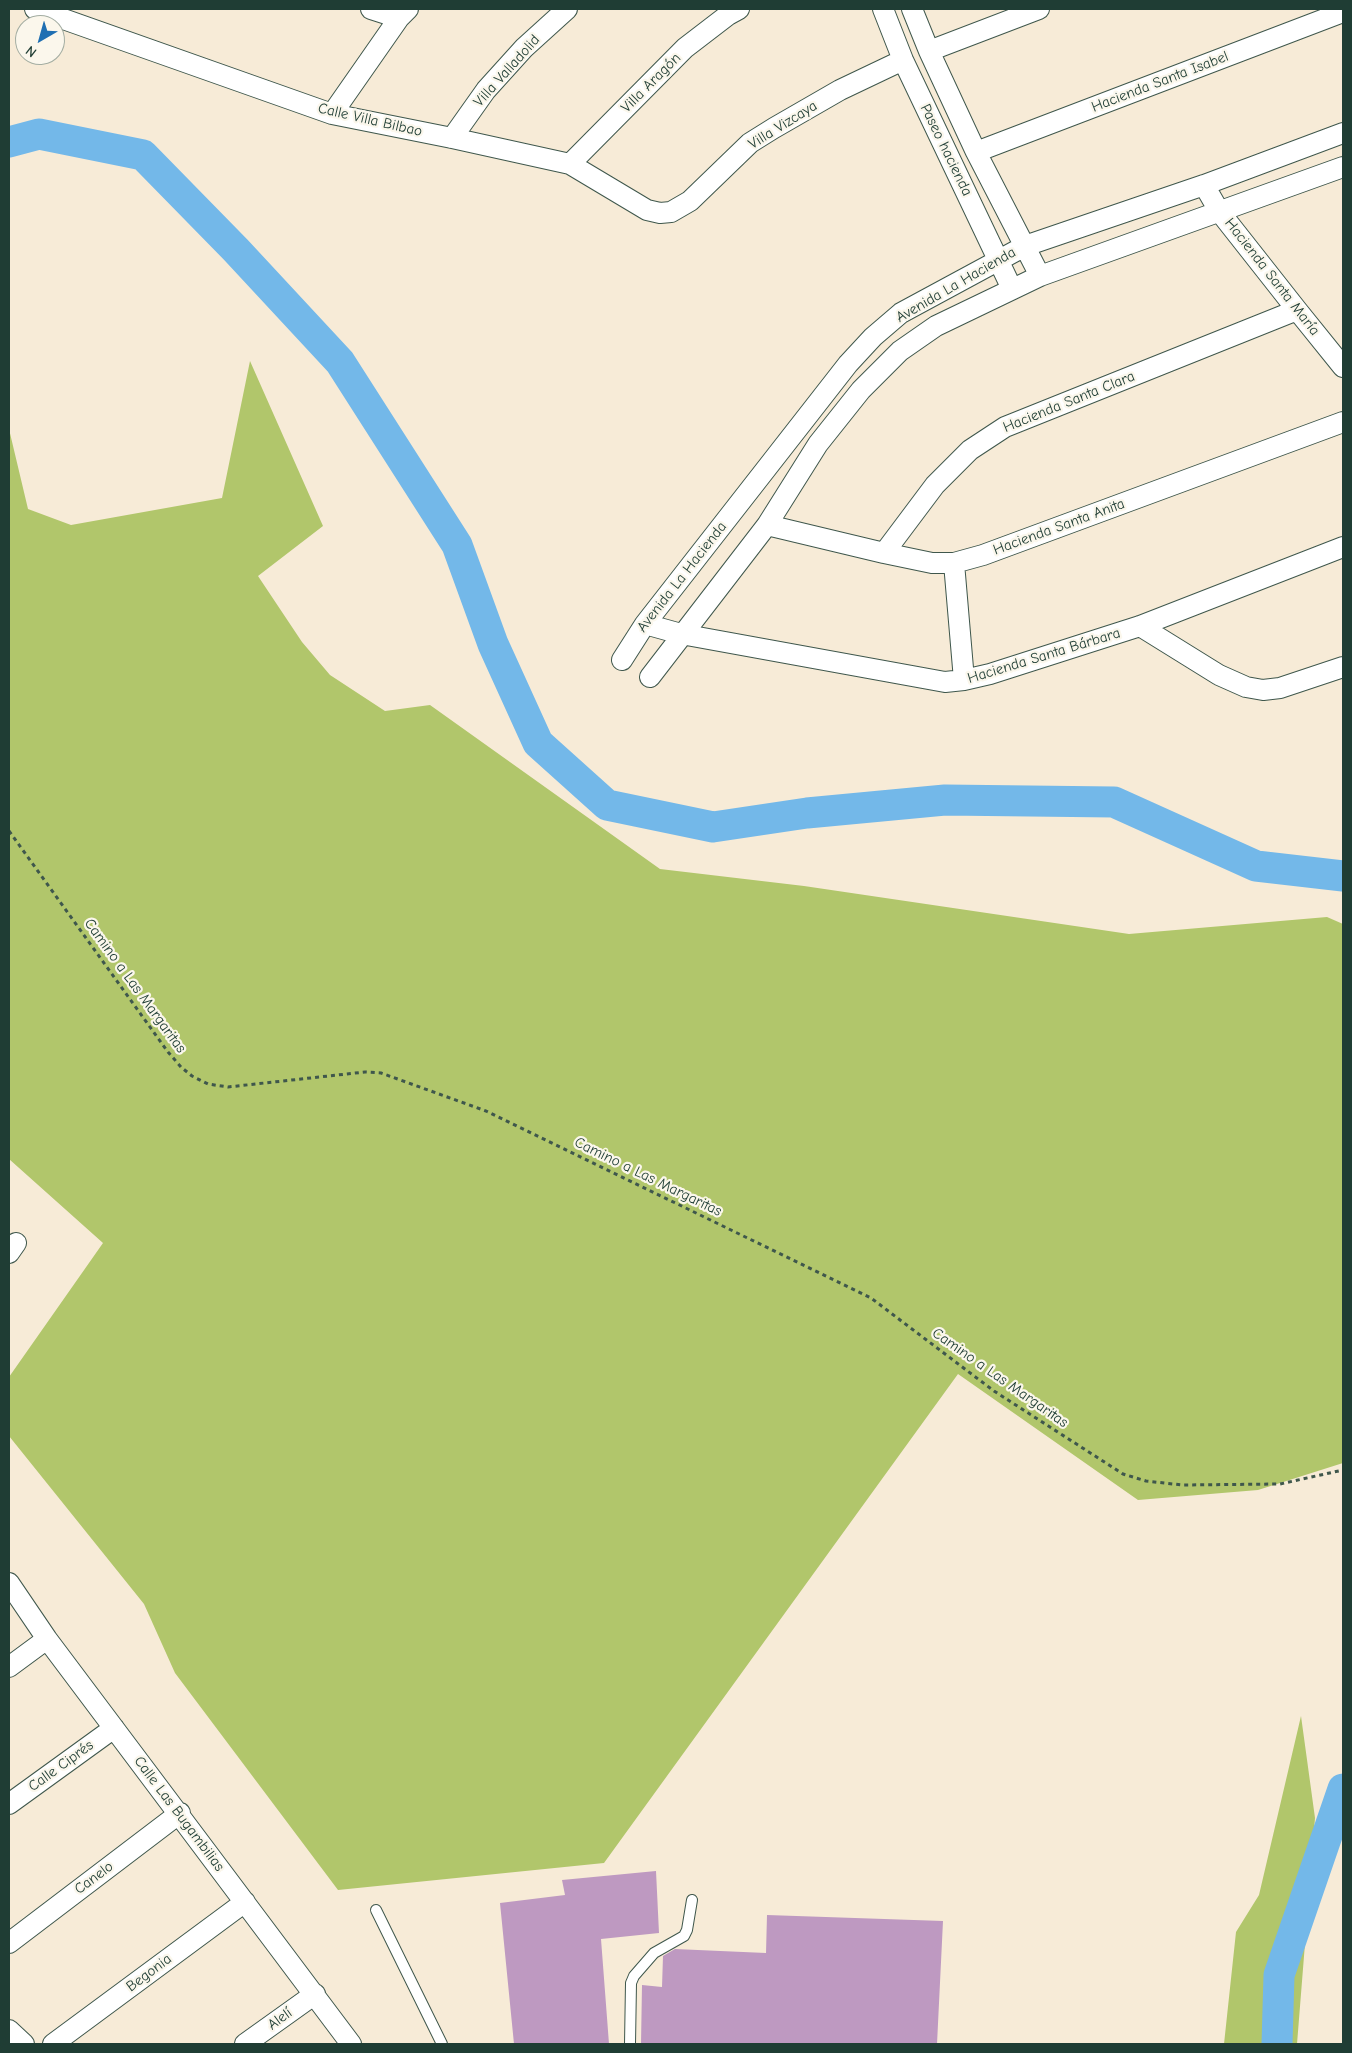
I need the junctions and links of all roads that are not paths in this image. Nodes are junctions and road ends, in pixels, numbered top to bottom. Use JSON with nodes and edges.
{"nodes":[{"id":1,"x":35,"y":9,"type":"edge"},
{"id":2,"x":371,"y":9,"type":"edge"},
{"id":3,"x":567,"y":9,"type":"edge"},
{"id":4,"x":739,"y":9,"type":"edge"},
{"id":5,"x":883,"y":9,"type":"edge"},
{"id":6,"x":912,"y":9,"type":"edge"},
{"id":7,"x":1039,"y":9,"type":"edge"},
{"id":8,"x":1343,"y":12,"type":"edge"},
{"id":9,"x":404,"y":14,"type":"edge"},
{"id":10,"x":929,"y":51,"type":"junction"},
{"id":11,"x":903,"y":60,"type":"junction"},
{"id":12,"x":332,"y":114,"type":"junction"},
{"id":13,"x":1343,"y":133,"type":"edge"},
{"id":14,"x":452,"y":138,"type":"junction"},
{"id":15,"x":976,"y":152,"type":"junction"},
{"id":16,"x":570,"y":164,"type":"junction"},
{"id":17,"x":1342,"y":171,"type":"edge"},
{"id":18,"x":1204,"y":185,"type":"junction"},
{"id":19,"x":647,"y":210,"type":"joint"},
{"id":20,"x":1220,"y":210,"type":"junction"},
{"id":21,"x":1025,"y":246,"type":"junction"},
{"id":22,"x":999,"y":260,"type":"junction"},
{"id":23,"x":1040,"y":276,"type":"junction"},
{"id":24,"x":1012,"y":289,"type":"junction"},
{"id":25,"x":1297,"y":310,"type":"junction"},
{"id":26,"x":1343,"y":367,"type":"edge"},
{"id":27,"x":1343,"y":422,"type":"edge"},
{"id":28,"x":767,"y":525,"type":"junction"},
{"id":29,"x":1343,"y":547,"type":"edge"},
{"id":30,"x":884,"y":553,"type":"junction"},
{"id":31,"x":954,"y":563,"type":"junction"},
{"id":32,"x":645,"y":624,"type":"junction"},
{"id":33,"x":1140,"y":626,"type":"junction"},
{"id":34,"x":681,"y":634,"type":"junction"},
{"id":35,"x":622,"y":660,"type":"dead end"},
{"id":36,"x":1343,"y":666,"type":"edge"},
{"id":37,"x":650,"y":677,"type":"dead end"},
{"id":38,"x":964,"y":680,"type":"junction"},
{"id":39,"x":9,"y":1583,"type":"edge"},
{"id":40,"x":47,"y":1638,"type":"junction"},
{"id":41,"x":9,"y":1667,"type":"edge"},
{"id":42,"x":114,"y":1728,"type":"junction"},
{"id":43,"x":9,"y":1804,"type":"edge"},
{"id":44,"x":180,"y":1813,"type":"junction"},
{"id":45,"x":692,"y":1900,"type":"dead end"},
{"id":46,"x":244,"y":1902,"type":"junction"},
{"id":47,"x":376,"y":1910,"type":"dead end"},
{"id":48,"x":9,"y":1942,"type":"edge"},
{"id":49,"x":315,"y":1994,"type":"junction"},
{"id":50,"x":9,"y":2030,"type":"edge"},
{"id":51,"x":24,"y":2044,"type":"edge"},
{"id":52,"x":53,"y":2044,"type":"edge"},
{"id":53,"x":244,"y":2044,"type":"edge"},
{"id":54,"x":352,"y":2044,"type":"edge"},
{"id":55,"x":442,"y":2044,"type":"edge"},
{"id":56,"x":630,"y":2044,"type":"edge"}],
"edges":[{"from":1,"to":12,"type":"street","name":"Calle Villa Bilbao"},
{"from":2,"to":9,"type":"street"},
{"from":3,"to":14,"type":"street","name":"Villa Valladolid"},
{"from":4,"to":16,"type":"street","name":"Villa Aragón"},
{"from":5,"to":11,"type":"street","name":"Paseo hacienda"},
{"from":6,"to":10,"type":"street","name":"Paseo hacienda"},
{"from":7,"to":10,"type":"street"},
{"from":8,"to":15,"type":"street","name":"Hacienda Santa Isabel"},
{"from":9,"to":12,"type":"street"},
{"from":10,"to":15,"type":"street","name":"Paseo hacienda"},
{"from":11,"to":19,"type":"street","name":"Villa Vizcaya"},
{"from":11,"to":22,"type":"street","name":"Paseo hacienda"},
{"from":12,"to":14,"type":"street","name":"Calle Villa Bilbao"},
{"from":13,"to":18,"type":"street","name":"Avenida La Hacienda"},
{"from":14,"to":16,"type":"street","name":"Calle Villa Bilbao"},
{"from":15,"to":21,"type":"street","name":"Paseo hacienda"},
{"from":16,"to":19,"type":"street","name":"Calle Villa Bilbao"},
{"from":17,"to":20,"type":"street","name":"Avenida La Hacienda"},
{"from":18,"to":20,"type":"street","name":"Hacienda Santa María"},
{"from":18,"to":21,"type":"street","name":"Avenida La Hacienda"},
{"from":20,"to":23,"type":"street","name":"Avenida La Hacienda"},
{"from":20,"to":25,"type":"street","name":"Hacienda Santa María"},
{"from":21,"to":22,"type":"street","name":"Avenida La Hacienda"},
{"from":21,"to":23,"type":"street","name":"Paseo hacienda"},
{"from":22,"to":24,"type":"street","name":"Paseo hacienda"},
{"from":22,"to":32,"type":"street","name":"Avenida La Hacienda"},
{"from":23,"to":24,"type":"street","name":"Avenida La Hacienda"},
{"from":24,"to":28,"type":"street","name":"Avenida La Hacienda"},
{"from":25,"to":26,"type":"street","name":"Hacienda Santa María"},
{"from":25,"to":30,"type":"street","name":"Hacienda Santa Clara"},
{"from":27,"to":31,"type":"street","name":"Hacienda Santa Anita"},
{"from":28,"to":30,"type":"street","name":"Hacienda Santa Anita"},
{"from":28,"to":34,"type":"street","name":"Avenida La Hacienda"},
{"from":29,"to":33,"type":"street","name":"Hacienda Santa Bárbara"},
{"from":30,"to":31,"type":"street","name":"Hacienda Santa Anita"},
{"from":31,"to":38,"type":"street"},
{"from":32,"to":34,"type":"street","name":"Hacienda Santa Bárbara"},
{"from":32,"to":35,"type":"street","name":"Avenida La Hacienda"},
{"from":33,"to":36,"type":"street"},
{"from":33,"to":38,"type":"street","name":"Hacienda Santa Bárbara"},
{"from":34,"to":37,"type":"street","name":"Avenida La Hacienda"},
{"from":34,"to":38,"type":"street","name":"Hacienda Santa Bárbara"},
{"from":39,"to":40,"type":"street","name":"Calle Las Bugambilias"},
{"from":40,"to":41,"type":"street"},
{"from":40,"to":42,"type":"street","name":"Calle Las Bugambilias"},
{"from":42,"to":43,"type":"street","name":"Calle Ciprés"},
{"from":42,"to":44,"type":"street","name":"Calle Las Bugambilias"},
{"from":44,"to":46,"type":"street","name":"Calle Las Bugambilias"},
{"from":44,"to":48,"type":"street","name":"Canelo"},
{"from":45,"to":56,"type":"lane"},
{"from":46,"to":49,"type":"street","name":"Calle Las Bugambilias"},
{"from":46,"to":52,"type":"street","name":"Begonia"},
{"from":47,"to":55,"type":"lane"},
{"from":49,"to":53,"type":"street","name":"Alelí"},
{"from":49,"to":54,"type":"street","name":"Calle Las Bugambilias"},
{"from":50,"to":51,"type":"street"}]}
